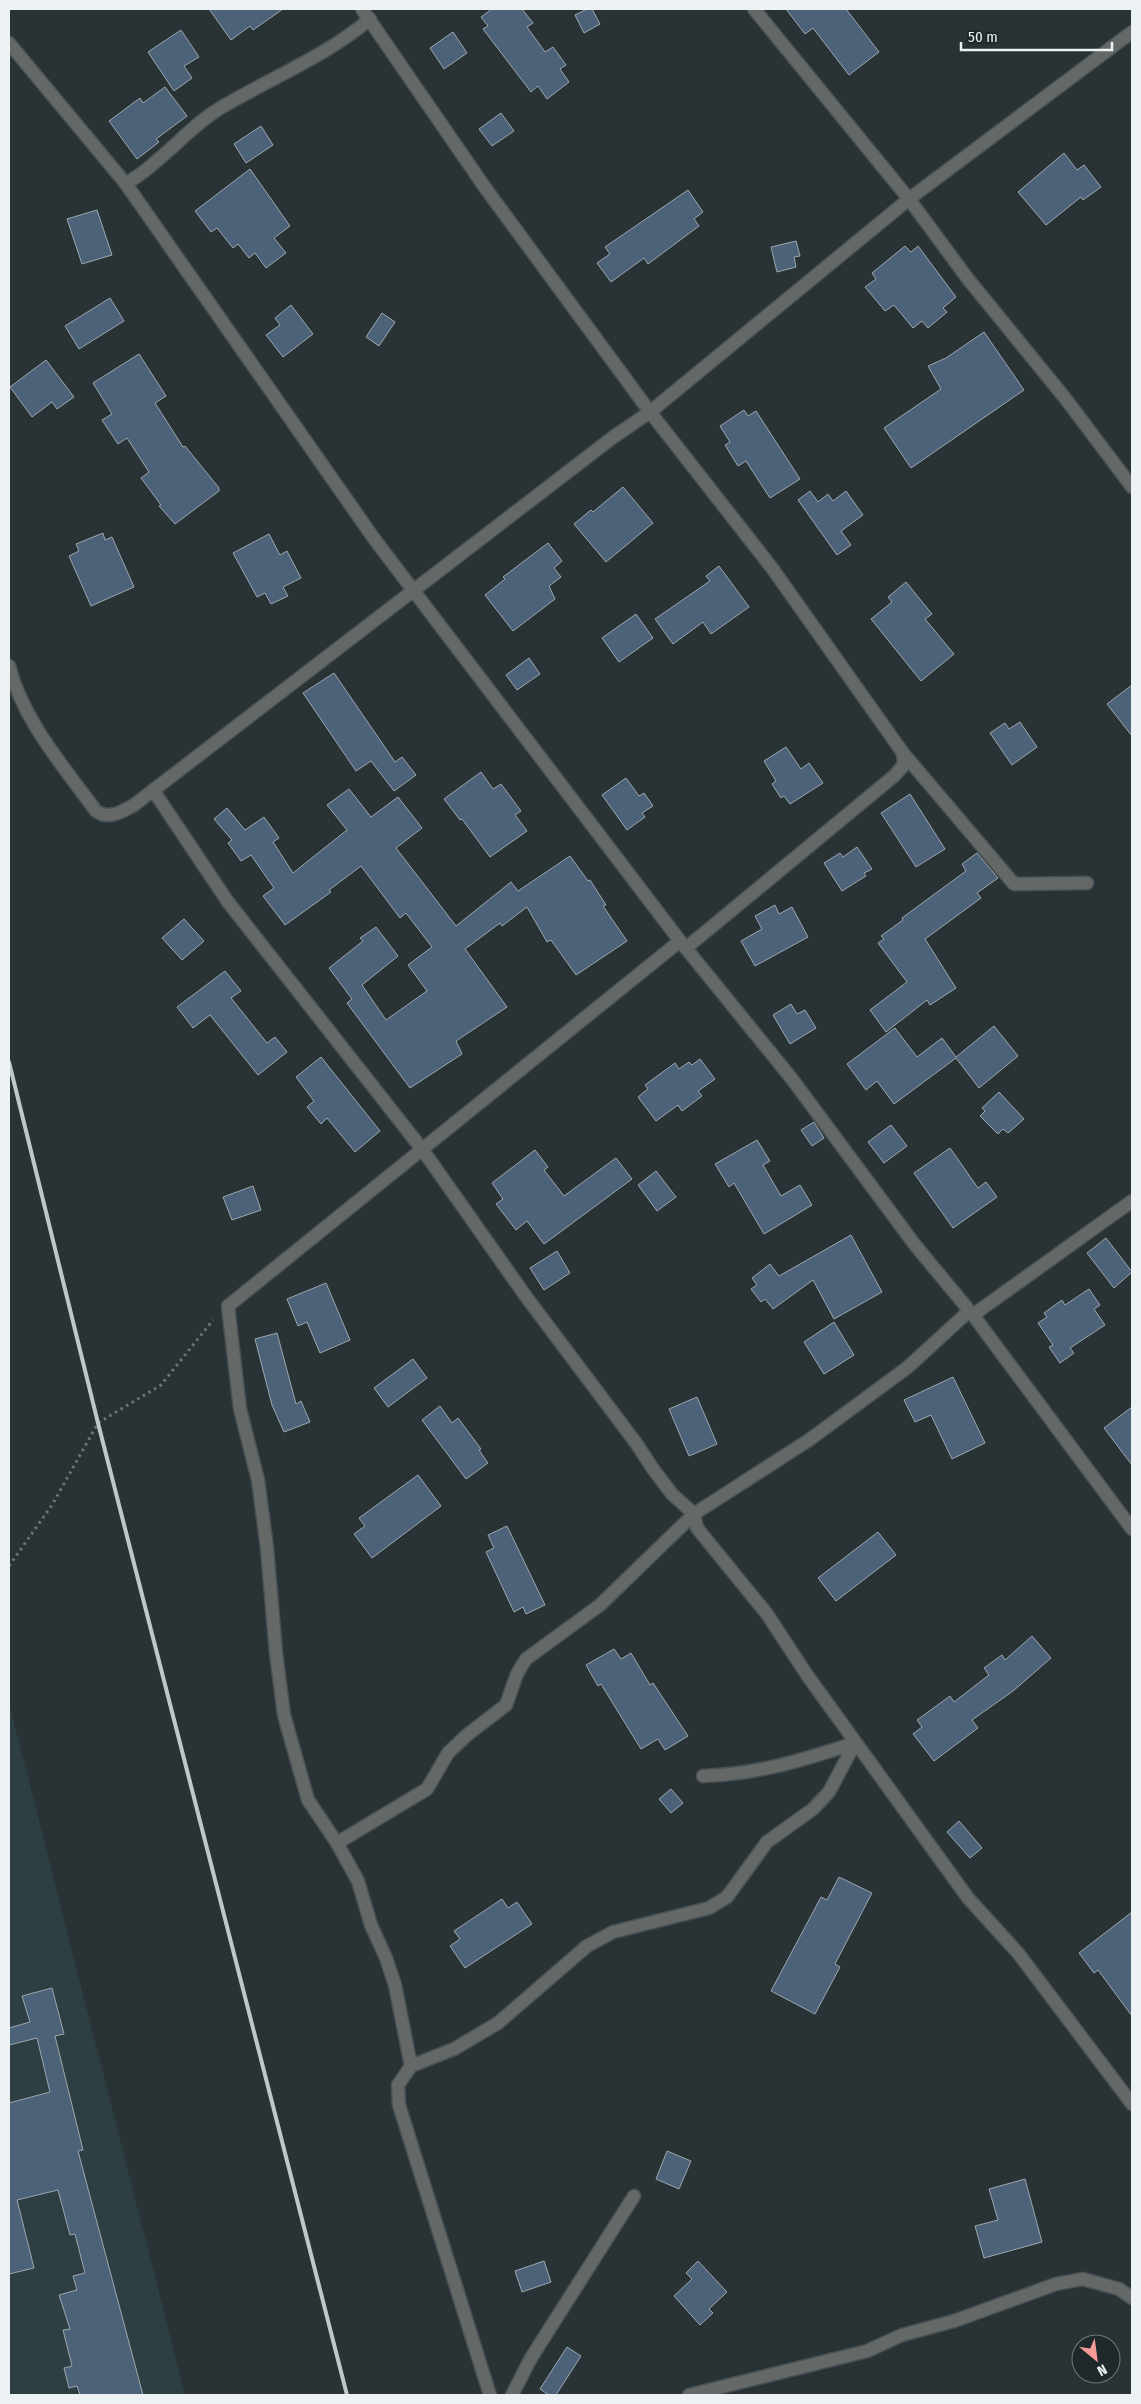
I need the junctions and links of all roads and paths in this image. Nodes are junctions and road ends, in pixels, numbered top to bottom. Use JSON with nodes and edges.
{"nodes":[{"id":1,"x":754,"y":9,"type":"edge"},
{"id":2,"x":366,"y":14,"type":"edge"},
{"id":3,"x":1132,"y":32,"type":"edge"},
{"id":4,"x":9,"y":43,"type":"edge"},
{"id":5,"x":126,"y":184,"type":"junction"},
{"id":6,"x":909,"y":199,"type":"junction"},
{"id":7,"x":650,"y":412,"type":"junction"},
{"id":8,"x":1132,"y":487,"type":"edge"},
{"id":9,"x":414,"y":591,"type":"junction"},
{"id":10,"x":9,"y":666,"type":"edge"},
{"id":11,"x":904,"y":753,"type":"junction"},
{"id":12,"x":153,"y":790,"type":"junction"},
{"id":13,"x":1087,"y":883,"type":"dead end"},
{"id":14,"x":683,"y":945,"type":"junction"},
{"id":15,"x":422,"y":1149,"type":"junction"},
{"id":16,"x":1132,"y":1202,"type":"edge"},
{"id":17,"x":228,"y":1306,"type":"junction"},
{"id":18,"x":971,"y":1314,"type":"junction"},
{"id":19,"x":694,"y":1514,"type":"junction"},
{"id":20,"x":1132,"y":1529,"type":"edge"},
{"id":21,"x":9,"y":1566,"type":"edge"},
{"id":22,"x":855,"y":1743,"type":"junction"},
{"id":23,"x":703,"y":1776,"type":"dead end"},
{"id":24,"x":337,"y":1843,"type":"junction"},
{"id":25,"x":411,"y":2066,"type":"junction"},
{"id":26,"x":1132,"y":2104,"type":"edge"},
{"id":27,"x":634,"y":2196,"type":"dead end"},
{"id":28,"x":1132,"y":2298,"type":"edge"},
{"id":29,"x":490,"y":2395,"type":"edge"},
{"id":30,"x":512,"y":2395,"type":"edge"},
{"id":31,"x":689,"y":2395,"type":"edge"}],
"edges":[{"from":1,"to":6,"type":"street"},
{"from":2,"to":5,"type":"street"},
{"from":2,"to":7,"type":"street"},
{"from":3,"to":6,"type":"street"},
{"from":4,"to":5,"type":"street"},
{"from":5,"to":9,"type":"street"},
{"from":6,"to":7,"type":"street"},
{"from":6,"to":8,"type":"street"},
{"from":7,"to":9,"type":"street"},
{"from":7,"to":11,"type":"street"},
{"from":9,"to":12,"type":"street"},
{"from":9,"to":14,"type":"street"},
{"from":10,"to":12,"type":"street"},
{"from":11,"to":13,"type":"street"},
{"from":11,"to":14,"type":"street"},
{"from":12,"to":15,"type":"street"},
{"from":14,"to":15,"type":"street"},
{"from":14,"to":18,"type":"street"},
{"from":15,"to":17,"type":"street"},
{"from":15,"to":19,"type":"street"},
{"from":16,"to":18,"type":"street"},
{"from":17,"to":21,"type":"path"},
{"from":17,"to":24,"type":"street"},
{"from":18,"to":19,"type":"street"},
{"from":18,"to":20,"type":"street"},
{"from":19,"to":22,"type":"street"},
{"from":19,"to":24,"type":"street"},
{"from":22,"to":23,"type":"street"},
{"from":22,"to":25,"type":"street"},
{"from":22,"to":26,"type":"street"},
{"from":24,"to":25,"type":"street"},
{"from":25,"to":29,"type":"street"},
{"from":27,"to":30,"type":"street"},
{"from":28,"to":31,"type":"street"}]}
